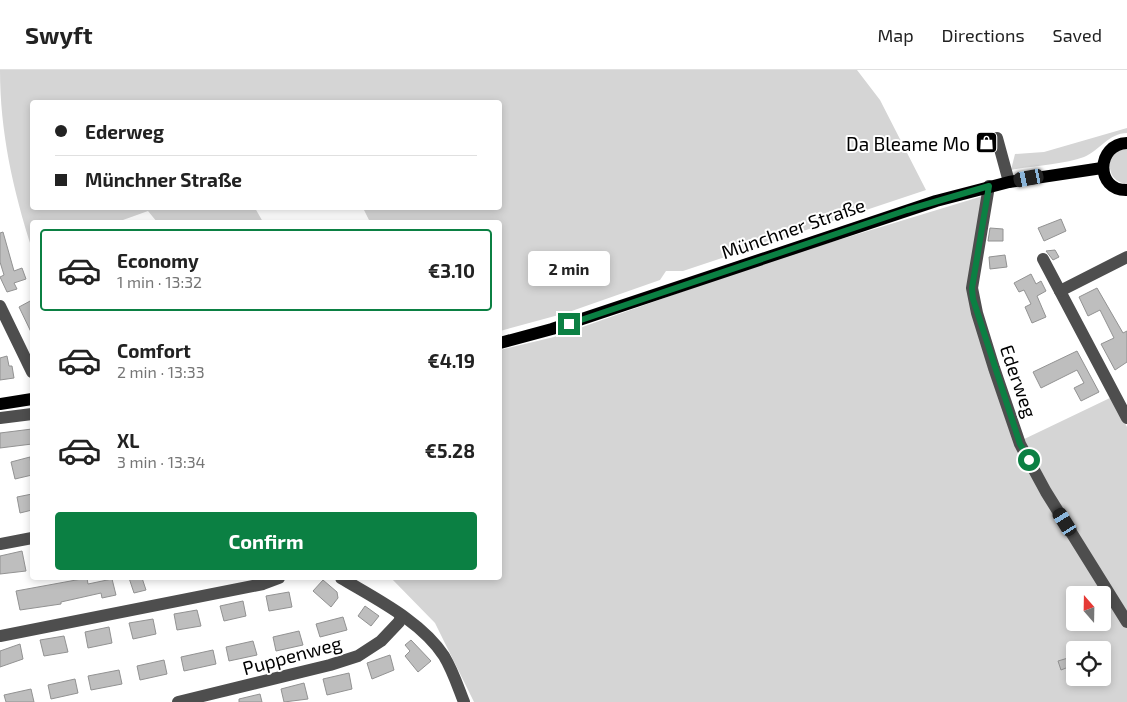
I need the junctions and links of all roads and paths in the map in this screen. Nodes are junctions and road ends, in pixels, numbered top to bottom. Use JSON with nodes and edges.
{"nodes":[{"id":1,"x":997,"y":138,"type":"dead end"},
{"id":2,"x":1127,"y":143,"type":"edge"},
{"id":3,"x":1102,"y":168,"type":"junction"},
{"id":4,"x":1009,"y":182,"type":"junction"},
{"id":5,"x":989,"y":186,"type":"junction"},
{"id":6,"x":1127,"y":190,"type":"edge"},
{"id":7,"x":1127,"y":257,"type":"edge"},
{"id":8,"x":1043,"y":259,"type":"dead end"},
{"id":9,"x":1060,"y":291,"type":"junction"},
{"id":10,"x":0,"y":306,"type":"edge"},
{"id":11,"x":505,"y":339,"type":"edge"},
{"id":12,"x":30,"y":368,"type":"edge"},
{"id":13,"x":30,"y":399,"type":"edge"},
{"id":14,"x":0,"y":404,"type":"edge"},
{"id":15,"x":30,"y":414,"type":"edge"},
{"id":16,"x":0,"y":418,"type":"edge"},
{"id":17,"x":1127,"y":418,"type":"edge"},
{"id":18,"x":30,"y":538,"type":"edge"},
{"id":19,"x":0,"y":544,"type":"edge"},
{"id":20,"x":274,"y":580,"type":"edge"},
{"id":21,"x":344,"y":580,"type":"edge"},
{"id":22,"x":401,"y":616,"type":"junction"},
{"id":23,"x":1127,"y":622,"type":"edge"},
{"id":24,"x":0,"y":636,"type":"edge"},
{"id":25,"x":178,"y":702,"type":"edge"},
{"id":26,"x":464,"y":702,"type":"edge"}],
"edges":[{"from":1,"to":4,"type":"street"},
{"from":2,"to":3,"type":"main road"},
{"from":3,"to":4,"type":"main road","name":"Münchner Straße"},
{"from":3,"to":6,"type":"main road"},
{"from":4,"to":5,"type":"main road","name":"Münchner Straße"},
{"from":5,"to":11,"type":"main road","name":"Münchner Straße"},
{"from":5,"to":23,"type":"street","name":"Ederweg"},
{"from":7,"to":9,"type":"street"},
{"from":8,"to":9,"type":"street"},
{"from":9,"to":17,"type":"street"},
{"from":10,"to":12,"type":"street"},
{"from":13,"to":14,"type":"main road"},
{"from":15,"to":16,"type":"street"},
{"from":18,"to":19,"type":"street"},
{"from":20,"to":24,"type":"street"},
{"from":21,"to":22,"type":"street"},
{"from":22,"to":25,"type":"street","name":"Puppenweg"},
{"from":22,"to":26,"type":"street"}]}
